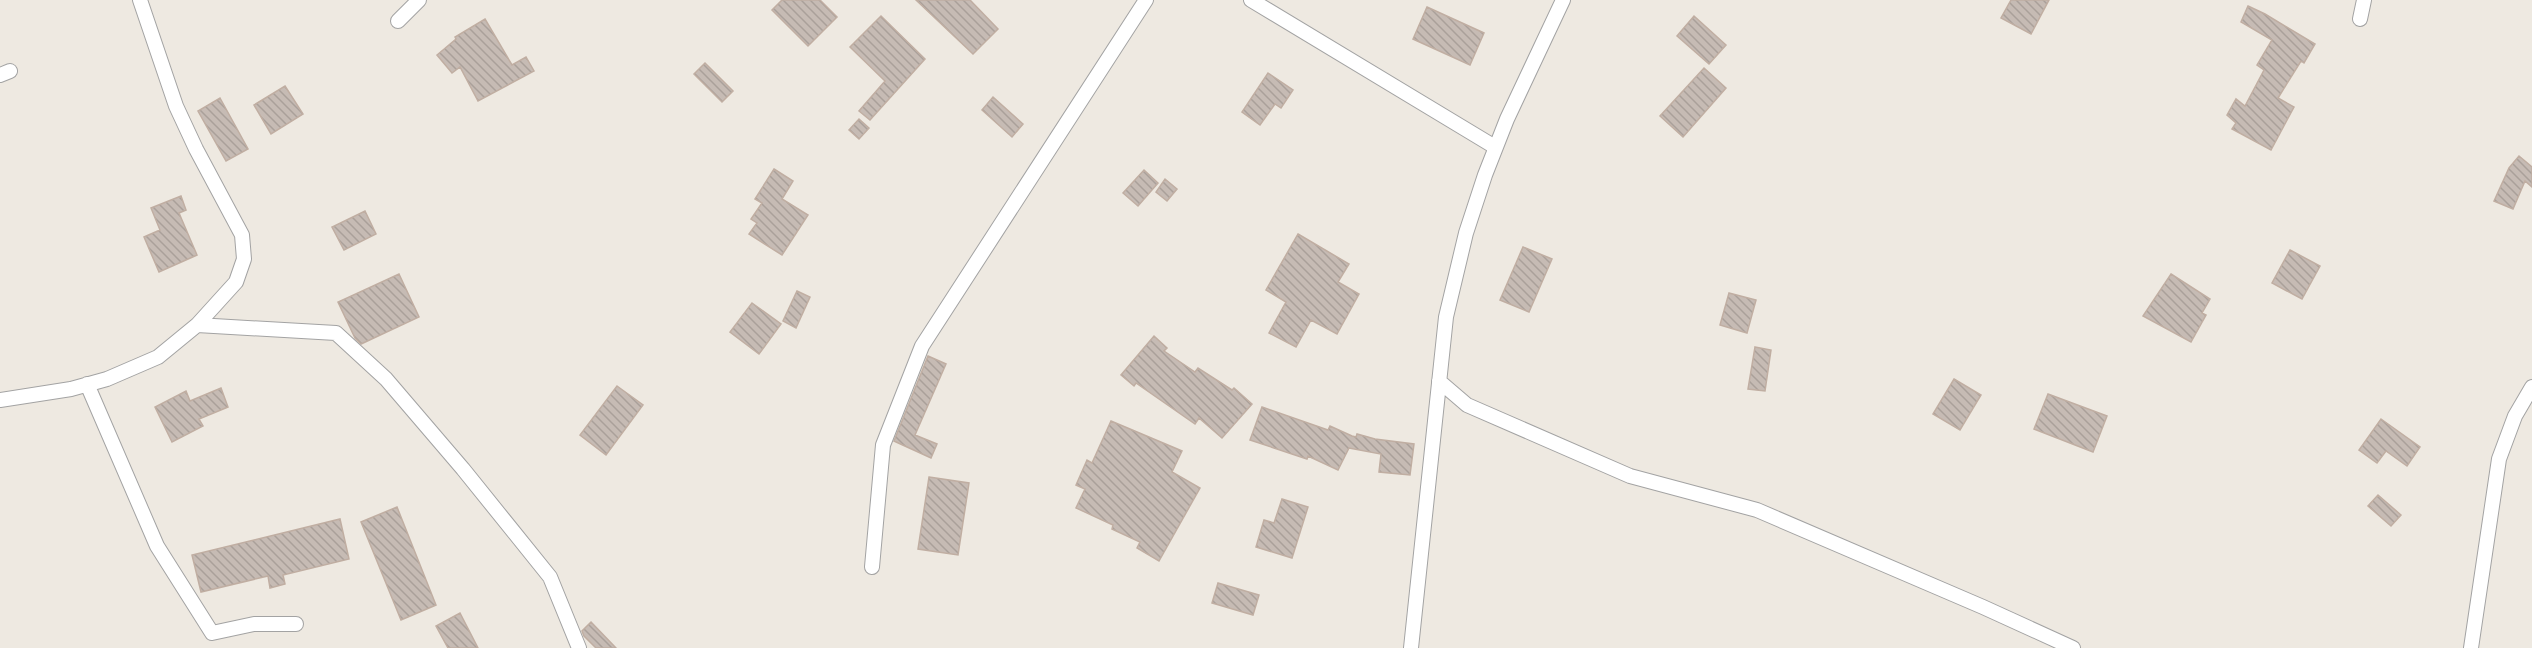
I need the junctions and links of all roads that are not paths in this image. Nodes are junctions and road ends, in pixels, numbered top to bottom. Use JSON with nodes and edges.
{"nodes":[{"id":1,"x":140,"y":0,"type":"edge"},
{"id":2,"x":419,"y":0,"type":"edge"},
{"id":3,"x":1146,"y":0,"type":"edge"},
{"id":4,"x":1251,"y":0,"type":"edge"},
{"id":5,"x":1563,"y":0,"type":"edge"},
{"id":6,"x":2364,"y":0,"type":"edge"},
{"id":7,"x":2360,"y":18,"type":"dead end"},
{"id":8,"x":398,"y":21,"type":"dead end"},
{"id":9,"x":1495,"y":147,"type":"junction"},
{"id":10,"x":197,"y":325,"type":"junction"},
{"id":11,"x":1439,"y":381,"type":"junction"},
{"id":12,"x":87,"y":384,"type":"junction"},
{"id":13,"x":2532,"y":387,"type":"edge"},
{"id":14,"x":0,"y":400,"type":"edge"},
{"id":15,"x":872,"y":567,"type":"dead end"},
{"id":16,"x":296,"y":624,"type":"dead end"},
{"id":17,"x":579,"y":648,"type":"edge"},
{"id":18,"x":1411,"y":648,"type":"edge"},
{"id":19,"x":2073,"y":648,"type":"edge"},
{"id":20,"x":2471,"y":648,"type":"edge"}],
"edges":[{"from":1,"to":10,"type":"street"},
{"from":2,"to":8,"type":"street"},
{"from":3,"to":15,"type":"street"},
{"from":4,"to":9,"type":"street"},
{"from":5,"to":9,"type":"street"},
{"from":6,"to":7,"type":"street"},
{"from":9,"to":11,"type":"street"},
{"from":10,"to":12,"type":"street"},
{"from":10,"to":17,"type":"street"},
{"from":11,"to":18,"type":"street"},
{"from":11,"to":19,"type":"street"},
{"from":12,"to":14,"type":"street"},
{"from":12,"to":16,"type":"street"},
{"from":13,"to":20,"type":"street"}]}
